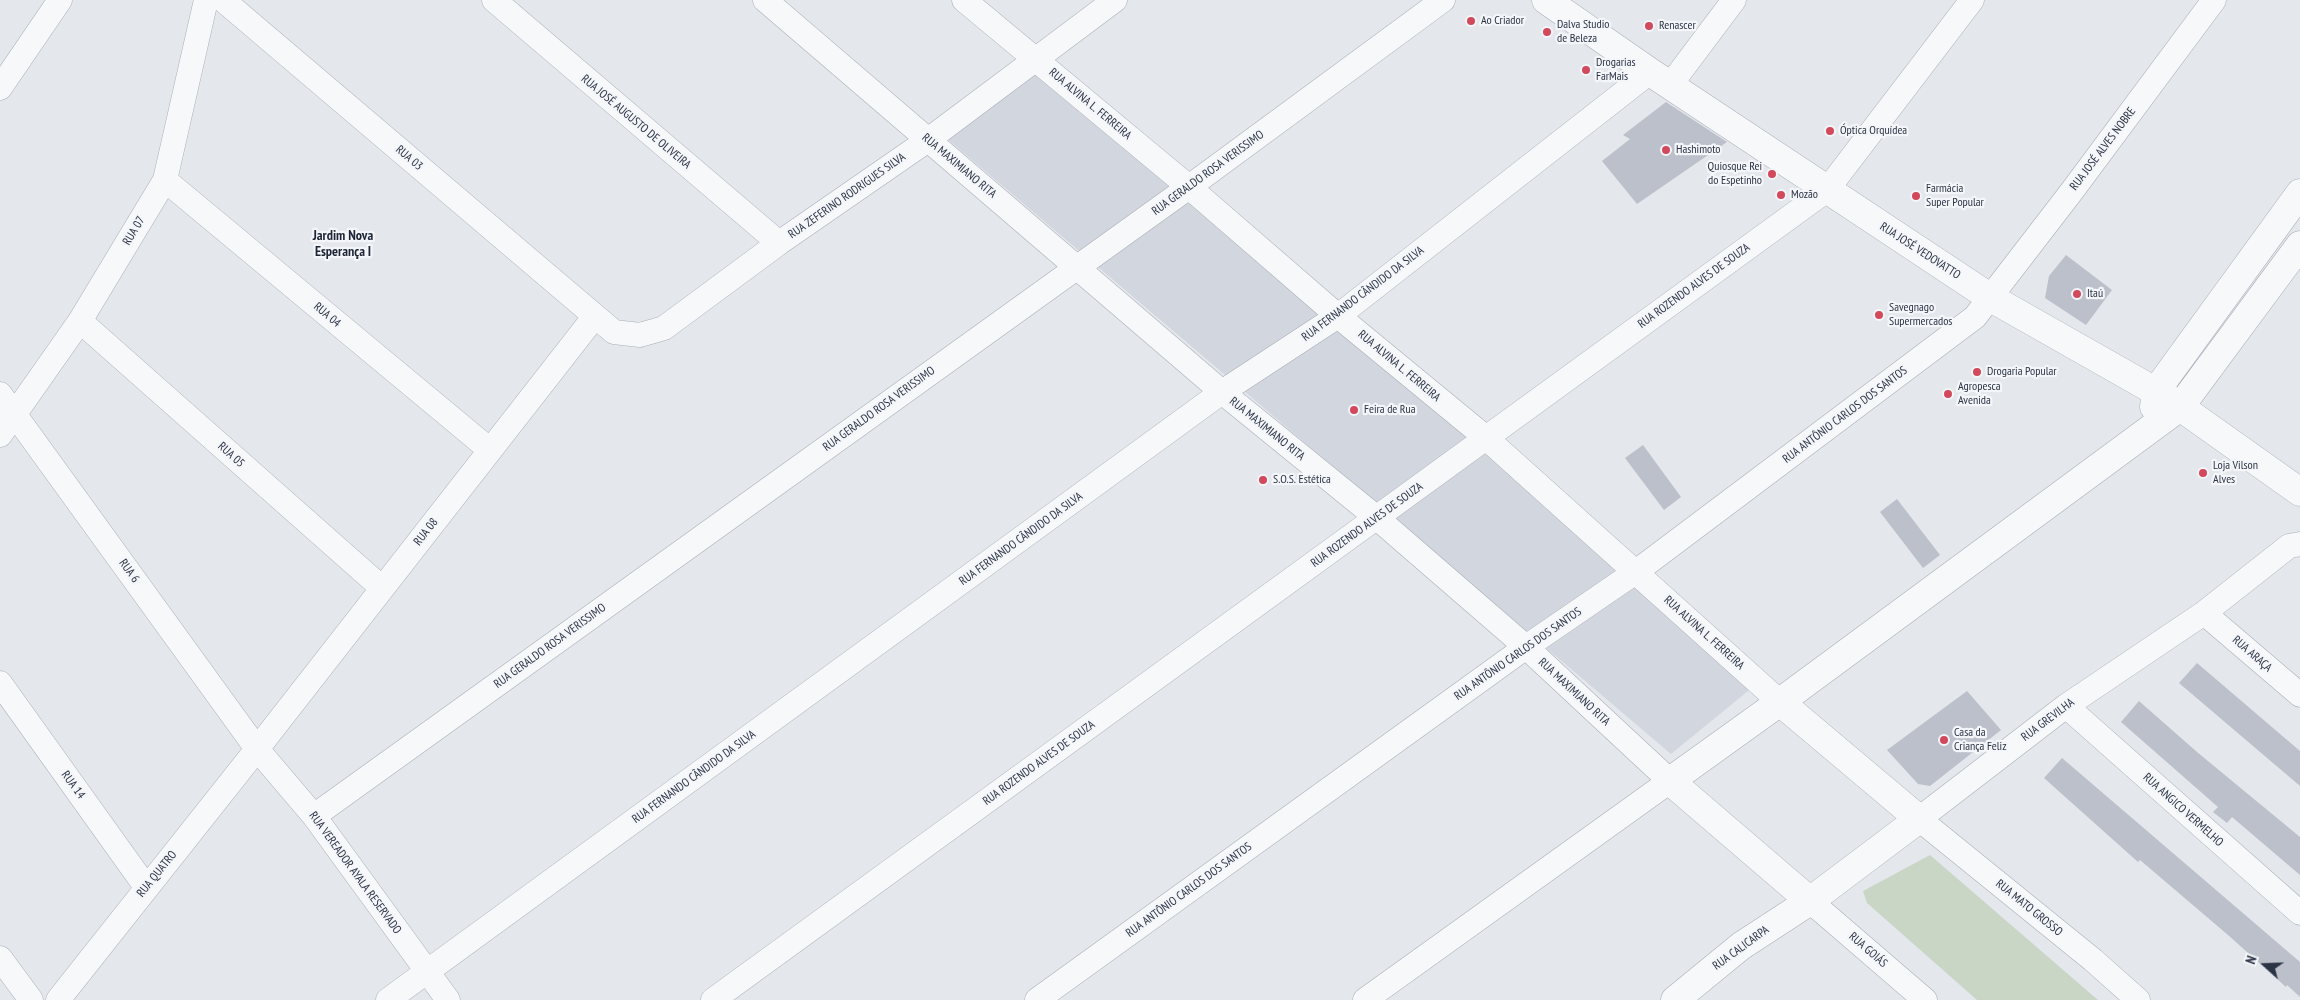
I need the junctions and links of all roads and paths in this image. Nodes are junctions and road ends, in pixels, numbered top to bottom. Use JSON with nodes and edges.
{"nodes":[{"id":1,"x":60,"y":0,"type":"edge"},
{"id":2,"x":206,"y":0,"type":"edge"},
{"id":3,"x":223,"y":0,"type":"edge"},
{"id":4,"x":494,"y":0,"type":"edge"},
{"id":5,"x":765,"y":0,"type":"edge"},
{"id":6,"x":964,"y":0,"type":"edge"},
{"id":7,"x":1115,"y":0,"type":"edge"},
{"id":8,"x":1443,"y":0,"type":"edge"},
{"id":9,"x":1546,"y":0,"type":"edge"},
{"id":10,"x":1734,"y":0,"type":"edge"},
{"id":11,"x":1972,"y":0,"type":"edge"},
{"id":12,"x":2214,"y":0,"type":"edge"},
{"id":13,"x":1036,"y":59,"type":"junction"},
{"id":14,"x":1660,"y":78,"type":"junction"},
{"id":15,"x":0,"y":88,"type":"edge"},
{"id":16,"x":928,"y":140,"type":"junction"},
{"id":17,"x":165,"y":180,"type":"junction"},
{"id":18,"x":1188,"y":187,"type":"junction"},
{"id":19,"x":1827,"y":190,"type":"junction"},
{"id":20,"x":2300,"y":193,"type":"edge"},
{"id":21,"x":779,"y":243,"type":"junction"},
{"id":22,"x":2300,"y":245,"type":"edge"},
{"id":23,"x":1078,"y":266,"type":"junction"},
{"id":24,"x":1991,"y":298,"type":"junction"},
{"id":25,"x":595,"y":316,"type":"junction"},
{"id":26,"x":1338,"y":316,"type":"junction"},
{"id":27,"x":80,"y":321,"type":"junction"},
{"id":28,"x":2156,"y":391,"type":"junction"},
{"id":29,"x":1222,"y":392,"type":"junction"},
{"id":30,"x":0,"y":394,"type":"edge"},
{"id":31,"x":2180,"y":407,"type":"junction"},
{"id":32,"x":15,"y":414,"type":"junction"},
{"id":33,"x":2152,"y":426,"type":"junction"},
{"id":34,"x":0,"y":435,"type":"edge"},
{"id":35,"x":1485,"y":437,"type":"junction"},
{"id":36,"x":490,"y":450,"type":"junction"},
{"id":37,"x":2300,"y":492,"type":"edge"},
{"id":38,"x":1377,"y":518,"type":"junction"},
{"id":39,"x":2295,"y":545,"type":"edge"},
{"id":40,"x":1637,"y":571,"type":"junction"},
{"id":41,"x":382,"y":588,"type":"junction"},
{"id":42,"x":2204,"y":613,"type":"junction"},
{"id":43,"x":1526,"y":647,"type":"junction"},
{"id":44,"x":0,"y":683,"type":"edge"},
{"id":45,"x":2300,"y":695,"type":"edge"},
{"id":46,"x":1780,"y":702,"type":"junction"},
{"id":47,"x":2066,"y":706,"type":"junction"},
{"id":48,"x":257,"y":749,"type":"junction"},
{"id":49,"x":1670,"y":781,"type":"junction"},
{"id":50,"x":314,"y":816,"type":"junction"},
{"id":51,"x":1919,"y":819,"type":"junction"},
{"id":52,"x":146,"y":887,"type":"junction"},
{"id":53,"x":1810,"y":901,"type":"junction"},
{"id":54,"x":2300,"y":913,"type":"edge"},
{"id":55,"x":0,"y":958,"type":"edge"},
{"id":56,"x":427,"y":971,"type":"junction"},
{"id":57,"x":1699,"y":990,"type":"edge"},
{"id":58,"x":31,"y":1000,"type":"edge"},
{"id":59,"x":58,"y":1000,"type":"edge"},
{"id":60,"x":388,"y":1000,"type":"edge"},
{"id":61,"x":448,"y":1000,"type":"edge"},
{"id":62,"x":713,"y":1000,"type":"edge"},
{"id":63,"x":1038,"y":1000,"type":"edge"},
{"id":64,"x":1365,"y":1000,"type":"edge"},
{"id":65,"x":1675,"y":1000,"type":"edge"},
{"id":66,"x":1925,"y":1000,"type":"edge"},
{"id":67,"x":2138,"y":1000,"type":"edge"}],
"edges":[{"from":1,"to":15,"type":"street"},
{"from":2,"to":17,"type":"street","name":"RUA 07"},
{"from":3,"to":25,"type":"street","name":"RUA 03"},
{"from":4,"to":21,"type":"street","name":"RUA JOSÉ AUGUSTO DE OLIVEIRA"},
{"from":5,"to":16,"type":"street","name":"RUA MAXIMIANO RITA"},
{"from":6,"to":13,"type":"street","name":"RUA ALVINA L. FERREIRA"},
{"from":7,"to":13,"type":"street","name":"RUA ZEFERINO RODRIGUES SILVA"},
{"from":8,"to":18,"type":"street","name":"RUA GERALDO ROSA VERISSIMO"},
{"from":9,"to":14,"type":"street","name":"RUA JOSÉ VEDOVATTO"},
{"from":10,"to":14,"type":"street","name":"RUA FERNANDO CÂNDIDO DA SILVA"},
{"from":11,"to":19,"type":"street","name":"RUA ROZENDO ALVES DE SOUZA"},
{"from":12,"to":24,"type":"street","name":"RUA JOSÉ ALVES NOBRE"},
{"from":13,"to":16,"type":"street","name":"RUA ZEFERINO RODRIGUES SILVA"},
{"from":13,"to":18,"type":"street","name":"RUA ALVINA L. FERREIRA"},
{"from":14,"to":19,"type":"street","name":"RUA JOSÉ VEDOVATTO"},
{"from":14,"to":26,"type":"street","name":"RUA FERNANDO CÂNDIDO DA SILVA"},
{"from":16,"to":21,"type":"street","name":"RUA ZEFERINO RODRIGUES SILVA"},
{"from":16,"to":23,"type":"street","name":"RUA MAXIMIANO RITA"},
{"from":17,"to":27,"type":"street","name":"RUA 07"},
{"from":17,"to":36,"type":"street","name":"RUA 04"},
{"from":18,"to":23,"type":"street","name":"RUA GERALDO ROSA VERISSIMO"},
{"from":18,"to":26,"type":"street","name":"RUA ALVINA L. FERREIRA"},
{"from":19,"to":24,"type":"street","name":"RUA JOSÉ VEDOVATTO"},
{"from":19,"to":35,"type":"street","name":"RUA ROZENDO ALVES DE SOUZA"},
{"from":20,"to":28,"type":"street"},
{"from":21,"to":25,"type":"street","name":"RUA ZEFERINO RODRIGUES SILVA"},
{"from":22,"to":31,"type":"street"},
{"from":23,"to":29,"type":"street","name":"RUA MAXIMIANO RITA"},
{"from":23,"to":50,"type":"street","name":"RUA GERALDO ROSA VERISSIMO"},
{"from":24,"to":28,"type":"street","name":"RUA JOSÉ VEDOVATTO"},
{"from":24,"to":40,"type":"street","name":"RUA ANTÔNIO CARLOS DOS SANTOS"},
{"from":25,"to":36,"type":"street","name":"RUA 08"},
{"from":26,"to":29,"type":"street","name":"RUA FERNANDO CÂNDIDO DA SILVA"},
{"from":26,"to":35,"type":"street","name":"RUA ALVINA L. FERREIRA"},
{"from":27,"to":32,"type":"street","name":"RUA 07"},
{"from":27,"to":41,"type":"street","name":"RUA 05"},
{"from":28,"to":31,"type":"street","name":"RUA JOSÉ VEDOVATTO"},
{"from":28,"to":33,"type":"street"},
{"from":29,"to":38,"type":"street","name":"RUA MAXIMIANO RITA"},
{"from":29,"to":56,"type":"street","name":"RUA FERNANDO CÂNDIDO DA SILVA"},
{"from":30,"to":32,"type":"street","name":"RUA 6"},
{"from":31,"to":33,"type":"street"},
{"from":31,"to":37,"type":"street","name":"RUA JOSÉ VEDOVATTO"},
{"from":32,"to":34,"type":"street","name":"RUA 07"},
{"from":32,"to":48,"type":"street","name":"RUA 6"},
{"from":33,"to":46,"type":"street"},
{"from":35,"to":38,"type":"street","name":"RUA ROZENDO ALVES DE SOUZA"},
{"from":35,"to":40,"type":"street","name":"RUA ALVINA L. FERREIRA"},
{"from":36,"to":41,"type":"street","name":"RUA 08"},
{"from":38,"to":43,"type":"street","name":"RUA MAXIMIANO RITA"},
{"from":38,"to":62,"type":"street","name":"RUA ROZENDO ALVES DE SOUZA"},
{"from":39,"to":42,"type":"street","name":"RUA GREVILHA"},
{"from":40,"to":43,"type":"street","name":"RUA ANTÔNIO CARLOS DOS SANTOS"},
{"from":40,"to":46,"type":"street","name":"RUA ALVINA L. FERREIRA"},
{"from":41,"to":48,"type":"street","name":"RUA 08"},
{"from":42,"to":45,"type":"street","name":"RUA ARAÇA"},
{"from":42,"to":47,"type":"street","name":"RUA GREVILHA"},
{"from":43,"to":49,"type":"street","name":"RUA MAXIMIANO RITA"},
{"from":43,"to":63,"type":"street","name":"RUA ANTÔNIO CARLOS DOS SANTOS"},
{"from":44,"to":52,"type":"street","name":"RUA 14"},
{"from":46,"to":49,"type":"street"},
{"from":46,"to":51,"type":"street"},
{"from":47,"to":51,"type":"street","name":"RUA GREVILHA"},
{"from":47,"to":54,"type":"street","name":"RUA ANGICO VERMELHO"},
{"from":48,"to":50,"type":"street","name":"RUA VEREADOR AYALA RESERVADO"},
{"from":48,"to":52,"type":"street","name":"RUA QUATRO"},
{"from":49,"to":53,"type":"street","name":"RUA MAXIMIANO RITA"},
{"from":49,"to":64,"type":"street"},
{"from":50,"to":56,"type":"street","name":"RUA VEREADOR AYALA RESERVADO"},
{"from":51,"to":53,"type":"street","name":"RUA GREVILHA"},
{"from":51,"to":67,"type":"street","name":"RUA MATO GROSSO"},
{"from":52,"to":59,"type":"street","name":"RUA QUATRO"},
{"from":53,"to":57,"type":"street","name":"RUA CALICARPA"},
{"from":53,"to":66,"type":"street","name":"RUA GOIÁS"},
{"from":55,"to":58,"type":"street"},
{"from":56,"to":60,"type":"street","name":"RUA FERNANDO CÂNDIDO DA SILVA"},
{"from":56,"to":61,"type":"street","name":"RUA VEREADOR AYALA RESERVADO"},
{"from":57,"to":65,"type":"street","name":"RUA CALICARPA"}]}
